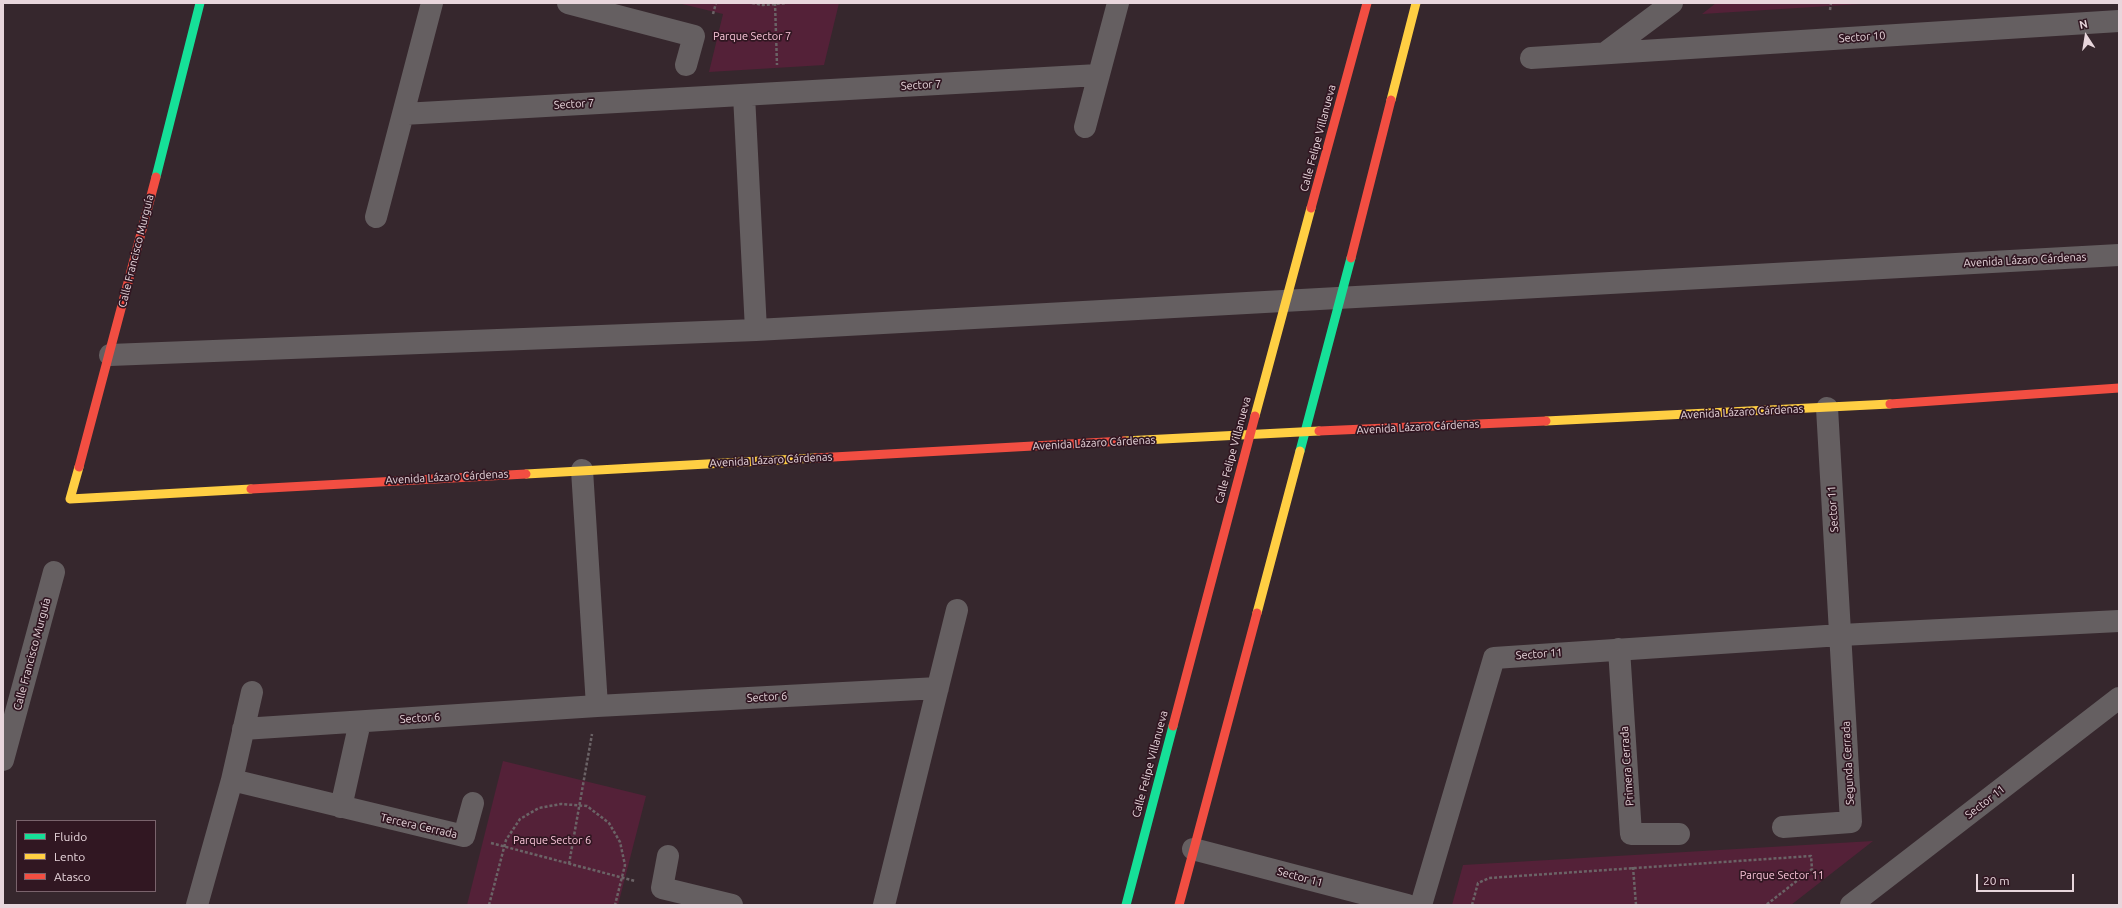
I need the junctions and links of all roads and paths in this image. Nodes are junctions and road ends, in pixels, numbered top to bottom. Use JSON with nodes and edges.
{"nodes":[{"id":1,"x":200,"y":3,"type":"edge"},
{"id":2,"x":432,"y":3,"type":"edge"},
{"id":3,"x":568,"y":3,"type":"edge"},
{"id":4,"x":752,"y":3,"type":"edge"},
{"id":5,"x":787,"y":3,"type":"edge"},
{"id":6,"x":1118,"y":3,"type":"edge"},
{"id":7,"x":1367,"y":3,"type":"edge"},
{"id":8,"x":1416,"y":3,"type":"edge"},
{"id":9,"x":1672,"y":3,"type":"edge"},
{"id":10,"x":775,"y":4,"type":"edge"},
{"id":11,"x":2119,"y":21,"type":"edge"},
{"id":12,"x":1605,"y":53,"type":"junction"},
{"id":13,"x":1531,"y":58,"type":"dead end"},
{"id":14,"x":686,"y":65,"type":"dead end"},
{"id":15,"x":1098,"y":74,"type":"junction"},
{"id":16,"x":778,"y":93,"type":"junction"},
{"id":17,"x":744,"y":95,"type":"junction"},
{"id":18,"x":403,"y":114,"type":"junction"},
{"id":19,"x":1085,"y":127,"type":"dead end"},
{"id":20,"x":376,"y":217,"type":"dead end"},
{"id":21,"x":2119,"y":255,"type":"edge"},
{"id":22,"x":1341,"y":298,"type":"junction"},
{"id":23,"x":1285,"y":302,"type":"junction"},
{"id":24,"x":756,"y":330,"type":"junction"},
{"id":25,"x":110,"y":355,"type":"junction"},
{"id":26,"x":2119,"y":388,"type":"edge"},
{"id":27,"x":1827,"y":408,"type":"junction"},
{"id":28,"x":1304,"y":432,"type":"junction"},
{"id":29,"x":1249,"y":434,"type":"junction"},
{"id":30,"x":582,"y":470,"type":"junction"},
{"id":31,"x":70,"y":499,"type":"joint"},
{"id":32,"x":54,"y":572,"type":"dead end"},
{"id":33,"x":957,"y":610,"type":"dead end"},
{"id":34,"x":2119,"y":621,"type":"edge"},
{"id":35,"x":1841,"y":635,"type":"junction"},
{"id":36,"x":1619,"y":649,"type":"junction"},
{"id":37,"x":938,"y":688,"type":"junction"},
{"id":38,"x":252,"y":692,"type":"dead end"},
{"id":39,"x":2119,"y":698,"type":"edge"},
{"id":40,"x":597,"y":706,"type":"junction"},
{"id":41,"x":360,"y":722,"type":"junction"},
{"id":42,"x":244,"y":729,"type":"junction"},
{"id":43,"x":3,"y":760,"type":"edge"},
{"id":44,"x":232,"y":780,"type":"junction"},
{"id":45,"x":473,"y":803,"type":"dead end"},
{"id":46,"x":579,"y":806,"type":"junction"},
{"id":47,"x":341,"y":808,"type":"junction"},
{"id":48,"x":1783,"y":827,"type":"dead end"},
{"id":49,"x":1632,"y":834,"type":"junction"},
{"id":50,"x":1679,"y":834,"type":"dead end"},
{"id":51,"x":464,"y":836,"type":"junction"},
{"id":52,"x":505,"y":847,"type":"junction"},
{"id":53,"x":1193,"y":849,"type":"junction"},
{"id":54,"x":668,"y":856,"type":"dead end"},
{"id":55,"x":569,"y":864,"type":"junction"},
{"id":56,"x":1633,"y":868,"type":"junction"},
{"id":57,"x":622,"y":877,"type":"junction"},
{"id":58,"x":662,"y":888,"type":"junction"},
{"id":59,"x":197,"y":905,"type":"edge"},
{"id":60,"x":489,"y":905,"type":"edge"},
{"id":61,"x":615,"y":905,"type":"edge"},
{"id":62,"x":732,"y":905,"type":"edge"},
{"id":63,"x":884,"y":905,"type":"edge"},
{"id":64,"x":1126,"y":905,"type":"edge"},
{"id":65,"x":1179,"y":905,"type":"edge"},
{"id":66,"x":1407,"y":905,"type":"edge"},
{"id":67,"x":1421,"y":905,"type":"edge"},
{"id":68,"x":1472,"y":905,"type":"edge"},
{"id":69,"x":1636,"y":905,"type":"edge"},
{"id":70,"x":1766,"y":905,"type":"edge"},
{"id":71,"x":1851,"y":905,"type":"edge"}],
"edges":[{"from":1,"to":25,"type":"street","name":"Calle Francisco Murguía"},
{"from":2,"to":18,"type":"street"},
{"from":3,"to":14,"type":"street"},
{"from":4,"to":10,"type":"path"},
{"from":5,"to":10,"type":"path"},
{"from":6,"to":15,"type":"street"},
{"from":7,"to":23,"type":"street","name":"Calle Felipe Villanueva"},
{"from":8,"to":22,"type":"street"},
{"from":9,"to":12,"type":"street"},
{"from":10,"to":16,"type":"path"},
{"from":11,"to":12,"type":"street","name":"Sector 10"},
{"from":12,"to":13,"type":"street","name":"Sector 10"},
{"from":15,"to":16,"type":"street","name":"Sector 7"},
{"from":15,"to":19,"type":"street"},
{"from":16,"to":17,"type":"street","name":"Sector 7"},
{"from":17,"to":18,"type":"street","name":"Sector 7"},
{"from":17,"to":24,"type":"street"},
{"from":18,"to":20,"type":"street"},
{"from":21,"to":22,"type":"street","name":"Avenida Lázaro Cárdenas"},
{"from":22,"to":23,"type":"street","name":"Avenida Lázaro Cárdenas"},
{"from":22,"to":28,"type":"street"},
{"from":23,"to":24,"type":"street","name":"Avenida Lázaro Cárdenas"},
{"from":23,"to":29,"type":"street","name":"Calle Felipe Villanueva"},
{"from":24,"to":25,"type":"street","name":"Avenida Lázaro Cárdenas"},
{"from":25,"to":31,"type":"street","name":"Calle Francisco Murguía"},
{"from":26,"to":27,"type":"street","name":"Avenida Lázaro Cárdenas"},
{"from":27,"to":28,"type":"street","name":"Avenida Lázaro Cárdenas"},
{"from":27,"to":35,"type":"street","name":"Sector 11"},
{"from":28,"to":29,"type":"street","name":"Avenida Lázaro Cárdenas"},
{"from":28,"to":53,"type":"street"},
{"from":29,"to":30,"type":"street","name":"Avenida Lázaro Cárdenas"},
{"from":29,"to":64,"type":"street","name":"Calle Felipe Villanueva"},
{"from":30,"to":31,"type":"street","name":"Avenida Lázaro Cárdenas"},
{"from":30,"to":40,"type":"street"},
{"from":32,"to":43,"type":"street","name":"Calle Francisco Murguía"},
{"from":33,"to":37,"type":"street"},
{"from":34,"to":35,"type":"street","name":"Sector 11"},
{"from":35,"to":36,"type":"street","name":"Sector 11"},
{"from":35,"to":48,"type":"street","name":"Segunda Cerrada"},
{"from":36,"to":49,"type":"street","name":"Primera Cerrada"},
{"from":36,"to":67,"type":"street","name":"Sector 11"},
{"from":37,"to":40,"type":"street","name":"Sector 6"},
{"from":37,"to":63,"type":"street"},
{"from":38,"to":42,"type":"street"},
{"from":39,"to":71,"type":"street","name":"Sector 11"},
{"from":40,"to":41,"type":"street","name":"Sector 6"},
{"from":40,"to":46,"type":"path"},
{"from":41,"to":42,"type":"street","name":"Sector 6"},
{"from":41,"to":47,"type":"street"},
{"from":42,"to":44,"type":"street"},
{"from":44,"to":47,"type":"street","name":"Tercera Cerrada"},
{"from":44,"to":59,"type":"street"},
{"from":45,"to":51,"type":"street","name":"Tercera Cerrada"},
{"from":46,"to":52,"type":"path"},
{"from":46,"to":55,"type":"path"},
{"from":46,"to":57,"type":"path"},
{"from":47,"to":51,"type":"street","name":"Tercera Cerrada"},
{"from":49,"to":50,"type":"street"},
{"from":49,"to":56,"type":"path"},
{"from":51,"to":52,"type":"path"},
{"from":52,"to":55,"type":"path"},
{"from":52,"to":60,"type":"path"},
{"from":53,"to":65,"type":"street"},
{"from":53,"to":66,"type":"street","name":"Sector 11"},
{"from":54,"to":58,"type":"street"},
{"from":55,"to":57,"type":"path"},
{"from":56,"to":68,"type":"path"},
{"from":56,"to":69,"type":"path"},
{"from":56,"to":70,"type":"path"},
{"from":57,"to":58,"type":"path"},
{"from":57,"to":61,"type":"path"},
{"from":58,"to":62,"type":"street"}]}
